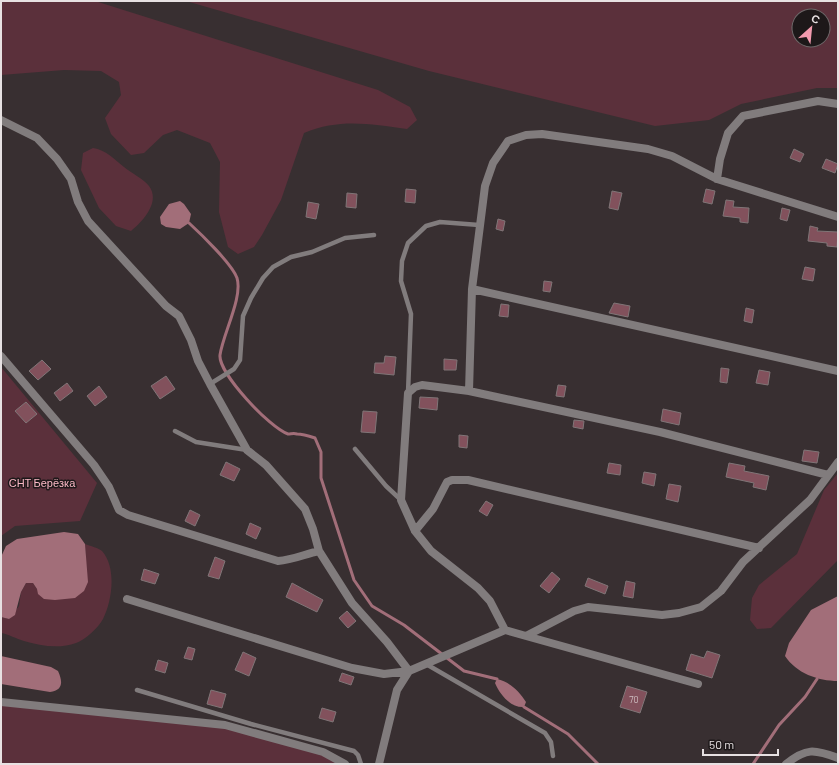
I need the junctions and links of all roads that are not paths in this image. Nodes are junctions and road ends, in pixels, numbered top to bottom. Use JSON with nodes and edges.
{"nodes":[{"id":1,"x":838,"y":104,"type":"edge"},
{"id":2,"x":1,"y":120,"type":"edge"},
{"id":3,"x":717,"y":179,"type":"junction"},
{"id":4,"x":838,"y":217,"type":"edge"},
{"id":5,"x":479,"y":225,"type":"junction"},
{"id":6,"x":374,"y":234,"type":"dead end"},
{"id":7,"x":472,"y":289,"type":"junction"},
{"id":8,"x":1,"y":356,"type":"edge"},
{"id":9,"x":838,"y":371,"type":"edge"},
{"id":10,"x":210,"y":384,"type":"junction"},
{"id":11,"x":469,"y":391,"type":"junction"},
{"id":12,"x":408,"y":393,"type":"junction"},
{"id":13,"x":175,"y":431,"type":"dead end"},
{"id":14,"x":247,"y":450,"type":"junction"},
{"id":15,"x":355,"y":450,"type":"dead end"},
{"id":16,"x":838,"y":462,"type":"edge"},
{"id":17,"x":828,"y":475,"type":"junction"},
{"id":18,"x":401,"y":500,"type":"junction"},
{"id":19,"x":415,"y":531,"type":"junction"},
{"id":20,"x":758,"y":548,"type":"junction"},
{"id":21,"x":319,"y":552,"type":"junction"},
{"id":22,"x":127,"y":599,"type":"dead end"},
{"id":23,"x":505,"y":630,"type":"junction"},
{"id":24,"x":526,"y":636,"type":"junction"},
{"id":25,"x":426,"y":664,"type":"junction"},
{"id":26,"x":409,"y":671,"type":"junction"},
{"id":27,"x":698,"y":684,"type":"dead end"},
{"id":28,"x":137,"y":690,"type":"dead end"},
{"id":29,"x":1,"y":702,"type":"edge"},
{"id":30,"x":553,"y":756,"type":"dead end"},
{"id":31,"x":838,"y":758,"type":"edge"},
{"id":32,"x":345,"y":764,"type":"edge"},
{"id":33,"x":361,"y":764,"type":"edge"},
{"id":34,"x":379,"y":764,"type":"edge"},
{"id":35,"x":786,"y":764,"type":"edge"}],
"edges":[{"from":1,"to":3,"type":"street"},
{"from":2,"to":10,"type":"street"},
{"from":3,"to":4,"type":"street"},
{"from":3,"to":5,"type":"street"},
{"from":5,"to":7,"type":"street"},
{"from":5,"to":12,"type":"lane"},
{"from":6,"to":10,"type":"lane"},
{"from":7,"to":9,"type":"street"},
{"from":7,"to":11,"type":"street"},
{"from":8,"to":21,"type":"street"},
{"from":10,"to":14,"type":"street"},
{"from":11,"to":12,"type":"street"},
{"from":11,"to":17,"type":"street"},
{"from":12,"to":18,"type":"street"},
{"from":13,"to":14,"type":"lane"},
{"from":14,"to":21,"type":"street"},
{"from":15,"to":18,"type":"lane"},
{"from":16,"to":17,"type":"street"},
{"from":17,"to":20,"type":"street"},
{"from":18,"to":19,"type":"street"},
{"from":19,"to":20,"type":"street"},
{"from":19,"to":23,"type":"street"},
{"from":20,"to":24,"type":"street"},
{"from":21,"to":26,"type":"street"},
{"from":22,"to":26,"type":"street"},
{"from":23,"to":24,"type":"street"},
{"from":23,"to":25,"type":"street"},
{"from":24,"to":27,"type":"street"},
{"from":25,"to":26,"type":"street"},
{"from":25,"to":30,"type":"lane"},
{"from":26,"to":34,"type":"street"},
{"from":28,"to":33,"type":"lane"},
{"from":29,"to":32,"type":"street"},
{"from":31,"to":35,"type":"street"}]}
